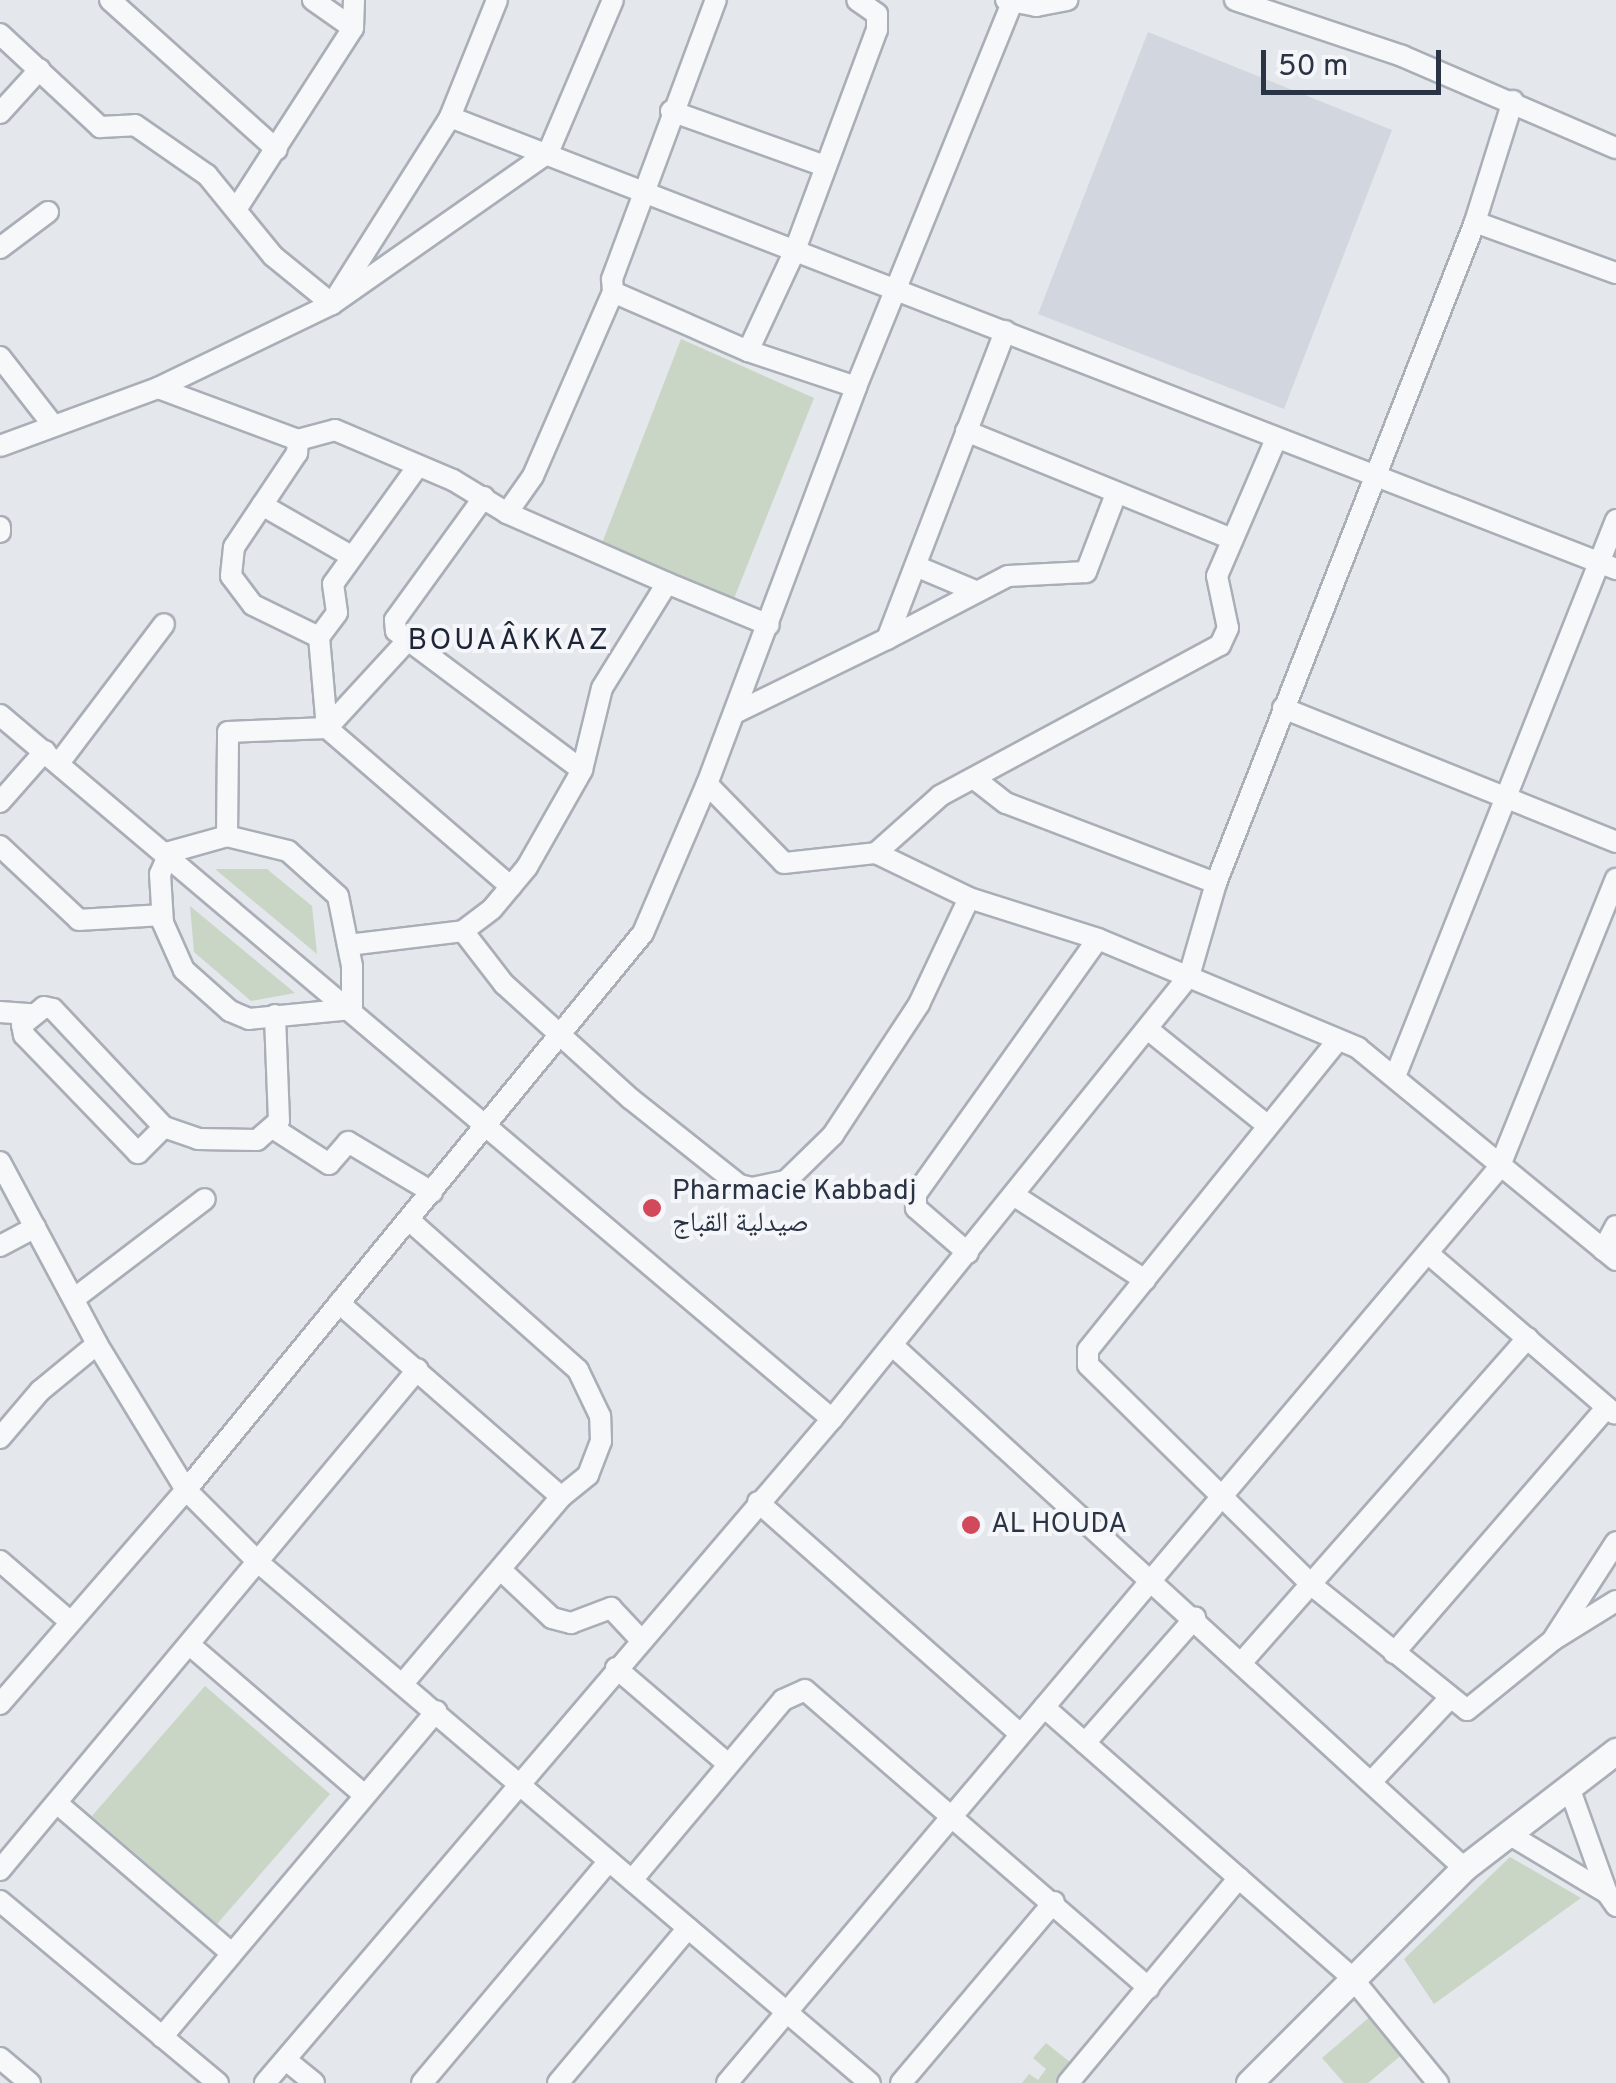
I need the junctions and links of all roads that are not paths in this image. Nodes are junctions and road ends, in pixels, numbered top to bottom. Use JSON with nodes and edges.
{"nodes":[{"id":1,"x":110,"y":0,"type":"edge"},
{"id":2,"x":313,"y":0,"type":"edge"},
{"id":3,"x":354,"y":0,"type":"edge"},
{"id":4,"x":496,"y":0,"type":"edge"},
{"id":5,"x":612,"y":0,"type":"edge"},
{"id":6,"x":716,"y":0,"type":"edge"},
{"id":7,"x":856,"y":0,"type":"edge"},
{"id":8,"x":1067,"y":0,"type":"edge"},
{"id":9,"x":1236,"y":0,"type":"edge"},
{"id":10,"x":1009,"y":1,"type":"edge"},
{"id":11,"x":353,"y":28,"type":"junction"},
{"id":12,"x":0,"y":34,"type":"edge"},
{"id":13,"x":40,"y":69,"type":"junction"},
{"id":14,"x":1513,"y":102,"type":"junction"},
{"id":15,"x":671,"y":112,"type":"junction"},
{"id":16,"x":0,"y":113,"type":"edge"},
{"id":17,"x":450,"y":117,"type":"junction"},
{"id":18,"x":1616,"y":148,"type":"edge"},
{"id":19,"x":277,"y":150,"type":"junction"},
{"id":20,"x":548,"y":152,"type":"junction"},
{"id":21,"x":825,"y":166,"type":"junction"},
{"id":22,"x":643,"y":194,"type":"junction"},
{"id":23,"x":238,"y":208,"type":"junction"},
{"id":24,"x":48,"y":212,"type":"dead end"},
{"id":25,"x":1475,"y":222,"type":"junction"},
{"id":26,"x":0,"y":248,"type":"edge"},
{"id":27,"x":794,"y":250,"type":"junction"},
{"id":28,"x":1616,"y":274,"type":"edge"},
{"id":29,"x":895,"y":290,"type":"junction"},
{"id":30,"x":613,"y":292,"type":"junction"},
{"id":31,"x":332,"y":304,"type":"junction"},
{"id":32,"x":1004,"y":331,"type":"junction"},
{"id":33,"x":748,"y":352,"type":"junction"},
{"id":34,"x":0,"y":357,"type":"edge"},
{"id":35,"x":856,"y":387,"type":"junction"},
{"id":36,"x":158,"y":388,"type":"junction"},
{"id":37,"x":52,"y":425,"type":"junction"},
{"id":38,"x":966,"y":431,"type":"junction"},
{"id":39,"x":1276,"y":438,"type":"junction"},
{"id":40,"x":298,"y":440,"type":"junction"},
{"id":41,"x":0,"y":446,"type":"edge"},
{"id":42,"x":418,"y":466,"type":"junction"},
{"id":43,"x":1375,"y":474,"type":"junction"},
{"id":44,"x":1116,"y":494,"type":"junction"},
{"id":45,"x":484,"y":497,"type":"junction"},
{"id":46,"x":262,"y":505,"type":"junction"},
{"id":47,"x":507,"y":513,"type":"junction"},
{"id":48,"x":1616,"y":520,"type":"edge"},
{"id":49,"x":1232,"y":539,"type":"junction"},
{"id":50,"x":351,"y":556,"type":"junction"},
{"id":51,"x":1608,"y":566,"type":"edge"},
{"id":52,"x":918,"y":568,"type":"junction"},
{"id":53,"x":667,"y":584,"type":"junction"},
{"id":54,"x":975,"y":591,"type":"junction"},
{"id":55,"x":164,"y":624,"type":"dead end"},
{"id":56,"x":768,"y":625,"type":"junction"},
{"id":57,"x":319,"y":637,"type":"junction"},
{"id":58,"x":887,"y":639,"type":"junction"},
{"id":59,"x":407,"y":641,"type":"junction"},
{"id":60,"x":1283,"y":708,"type":"junction"},
{"id":61,"x":735,"y":713,"type":"junction"},
{"id":62,"x":0,"y":715,"type":"edge"},
{"id":63,"x":326,"y":728,"type":"junction"},
{"id":64,"x":52,"y":757,"type":"junction"},
{"id":65,"x":582,"y":770,"type":"junction"},
{"id":66,"x":975,"y":779,"type":"junction"},
{"id":67,"x":707,"y":784,"type":"junction"},
{"id":68,"x":1504,"y":796,"type":"junction"},
{"id":69,"x":0,"y":802,"type":"edge"},
{"id":70,"x":226,"y":836,"type":"junction"},
{"id":71,"x":1616,"y":842,"type":"edge"},
{"id":72,"x":0,"y":846,"type":"edge"},
{"id":73,"x":170,"y":852,"type":"junction"},
{"id":74,"x":876,"y":853,"type":"junction"},
{"id":75,"x":1616,"y":879,"type":"edge"},
{"id":76,"x":1216,"y":883,"type":"junction"},
{"id":77,"x":510,"y":887,"type":"junction"},
{"id":78,"x":969,"y":898,"type":"junction"},
{"id":79,"x":162,"y":914,"type":"junction"},
{"id":80,"x":463,"y":931,"type":"junction"},
{"id":81,"x":1098,"y":939,"type":"junction"},
{"id":82,"x":348,"y":945,"type":"junction"},
{"id":83,"x":1189,"y":976,"type":"junction"},
{"id":84,"x":352,"y":1009,"type":"junction"},
{"id":85,"x":0,"y":1012,"type":"edge"},
{"id":86,"x":32,"y":1014,"type":"junction"},
{"id":87,"x":275,"y":1015,"type":"junction"},
{"id":88,"x":1150,"y":1031,"type":"junction"},
{"id":89,"x":564,"y":1032,"type":"junction"},
{"id":90,"x":1338,"y":1040,"type":"junction"},
{"id":91,"x":1396,"y":1074,"type":"junction"},
{"id":92,"x":1267,"y":1125,"type":"junction"},
{"id":93,"x":484,"y":1127,"type":"junction"},
{"id":94,"x":164,"y":1128,"type":"junction"},
{"id":95,"x":276,"y":1130,"type":"junction"},
{"id":96,"x":0,"y":1162,"type":"edge"},
{"id":97,"x":1499,"y":1168,"type":"junction"},
{"id":98,"x":432,"y":1192,"type":"junction"},
{"id":99,"x":1015,"y":1196,"type":"junction"},
{"id":100,"x":205,"y":1199,"type":"dead end"},
{"id":101,"x":410,"y":1220,"type":"junction"},
{"id":102,"x":1616,"y":1226,"type":"edge"},
{"id":103,"x":35,"y":1228,"type":"junction"},
{"id":104,"x":0,"y":1246,"type":"edge"},
{"id":105,"x":968,"y":1253,"type":"junction"},
{"id":106,"x":1430,"y":1255,"type":"junction"},
{"id":107,"x":1610,"y":1255,"type":"edge"},
{"id":108,"x":1145,"y":1280,"type":"junction"},
{"id":109,"x":75,"y":1298,"type":"junction"},
{"id":110,"x":339,"y":1303,"type":"junction"},
{"id":111,"x":1528,"y":1338,"type":"junction"},
{"id":112,"x":97,"y":1344,"type":"junction"},
{"id":113,"x":892,"y":1345,"type":"junction"},
{"id":114,"x":418,"y":1369,"type":"junction"},
{"id":115,"x":1611,"y":1410,"type":"edge"},
{"id":116,"x":832,"y":1418,"type":"junction"},
{"id":117,"x":1,"y":1432,"type":"edge"},
{"id":118,"x":186,"y":1490,"type":"junction"},
{"id":119,"x":561,"y":1497,"type":"junction"},
{"id":120,"x":1218,"y":1499,"type":"junction"},
{"id":121,"x":758,"y":1502,"type":"junction"},
{"id":122,"x":1616,"y":1542,"type":"edge"},
{"id":123,"x":0,"y":1561,"type":"edge"},
{"id":124,"x":259,"y":1563,"type":"junction"},
{"id":125,"x":501,"y":1570,"type":"junction"},
{"id":126,"x":1151,"y":1578,"type":"junction"},
{"id":127,"x":1314,"y":1587,"type":"junction"},
{"id":128,"x":1616,"y":1601,"type":"edge"},
{"id":129,"x":1195,"y":1618,"type":"junction"},
{"id":130,"x":68,"y":1620,"type":"junction"},
{"id":131,"x":640,"y":1639,"type":"junction"},
{"id":132,"x":1553,"y":1640,"type":"junction"},
{"id":133,"x":191,"y":1646,"type":"junction"},
{"id":134,"x":1394,"y":1653,"type":"junction"},
{"id":135,"x":1242,"y":1662,"type":"junction"},
{"id":136,"x":616,"y":1668,"type":"junction"},
{"id":137,"x":405,"y":1681,"type":"junction"},
{"id":138,"x":1449,"y":1699,"type":"junction"},
{"id":139,"x":0,"y":1704,"type":"edge"},
{"id":140,"x":1044,"y":1707,"type":"junction"},
{"id":141,"x":437,"y":1711,"type":"junction"},
{"id":142,"x":1020,"y":1734,"type":"junction"},
{"id":143,"x":1085,"y":1742,"type":"junction"},
{"id":144,"x":1616,"y":1752,"type":"edge"},
{"id":145,"x":728,"y":1764,"type":"junction"},
{"id":146,"x":519,"y":1781,"type":"junction"},
{"id":147,"x":1372,"y":1782,"type":"junction"},
{"id":148,"x":1570,"y":1787,"type":"junction"},
{"id":149,"x":364,"y":1794,"type":"junction"},
{"id":150,"x":58,"y":1804,"type":"junction"},
{"id":151,"x":954,"y":1815,"type":"junction"},
{"id":152,"x":1508,"y":1833,"type":"junction"},
{"id":153,"x":609,"y":1861,"type":"junction"},
{"id":154,"x":1464,"y":1868,"type":"junction"},
{"id":155,"x":0,"y":1870,"type":"edge"},
{"id":156,"x":1239,"y":1878,"type":"junction"},
{"id":157,"x":632,"y":1880,"type":"junction"},
{"id":158,"x":1612,"y":1900,"type":"edge"},
{"id":159,"x":0,"y":1902,"type":"edge"},
{"id":160,"x":1054,"y":1902,"type":"junction"},
{"id":161,"x":688,"y":1928,"type":"junction"},
{"id":162,"x":231,"y":1954,"type":"junction"},
{"id":163,"x":1352,"y":1978,"type":"junction"},
{"id":164,"x":1149,"y":1988,"type":"junction"},
{"id":165,"x":787,"y":2012,"type":"junction"},
{"id":166,"x":162,"y":2037,"type":"junction"},
{"id":167,"x":0,"y":2058,"type":"edge"},
{"id":168,"x":286,"y":2060,"type":"junction"},
{"id":169,"x":30,"y":2083,"type":"edge"},
{"id":170,"x":218,"y":2083,"type":"edge"},
{"id":171,"x":264,"y":2083,"type":"edge"},
{"id":172,"x":314,"y":2083,"type":"edge"},
{"id":173,"x":422,"y":2083,"type":"edge"},
{"id":174,"x":558,"y":2083,"type":"edge"},
{"id":175,"x":727,"y":2083,"type":"edge"},
{"id":176,"x":870,"y":2083,"type":"edge"},
{"id":177,"x":901,"y":2083,"type":"edge"},
{"id":178,"x":1068,"y":2083,"type":"edge"},
{"id":179,"x":1248,"y":2083,"type":"edge"},
{"id":180,"x":1438,"y":2083,"type":"edge"}],
"edges":[{"from":1,"to":19,"type":"street"},
{"from":2,"to":11,"type":"street"},
{"from":3,"to":11,"type":"street"},
{"from":4,"to":17,"type":"street"},
{"from":5,"to":20,"type":"street"},
{"from":6,"to":15,"type":"street"},
{"from":7,"to":21,"type":"street"},
{"from":8,"to":10,"type":"street"},
{"from":9,"to":14,"type":"street"},
{"from":10,"to":29,"type":"street"},
{"from":11,"to":19,"type":"street"},
{"from":12,"to":13,"type":"street"},
{"from":13,"to":16,"type":"street"},
{"from":13,"to":23,"type":"street"},
{"from":14,"to":18,"type":"street"},
{"from":14,"to":25,"type":"street"},
{"from":15,"to":21,"type":"street"},
{"from":15,"to":22,"type":"street"},
{"from":17,"to":20,"type":"street"},
{"from":17,"to":31,"type":"street"},
{"from":19,"to":23,"type":"street"},
{"from":20,"to":22,"type":"street"},
{"from":20,"to":31,"type":"street"},
{"from":21,"to":27,"type":"street"},
{"from":22,"to":27,"type":"street"},
{"from":22,"to":30,"type":"street"},
{"from":23,"to":31,"type":"street"},
{"from":24,"to":26,"type":"street"},
{"from":25,"to":28,"type":"street"},
{"from":25,"to":43,"type":"street"},
{"from":27,"to":29,"type":"street"},
{"from":27,"to":33,"type":"street"},
{"from":29,"to":32,"type":"street"},
{"from":29,"to":35,"type":"street"},
{"from":30,"to":33,"type":"street"},
{"from":30,"to":47,"type":"street"},
{"from":31,"to":36,"type":"street"},
{"from":32,"to":38,"type":"street"},
{"from":32,"to":39,"type":"street"},
{"from":33,"to":35,"type":"street"},
{"from":34,"to":37,"type":"street"},
{"from":35,"to":56,"type":"street"},
{"from":36,"to":37,"type":"street"},
{"from":36,"to":40,"type":"street"},
{"from":37,"to":41,"type":"street"},
{"from":38,"to":44,"type":"street"},
{"from":38,"to":52,"type":"street"},
{"from":39,"to":43,"type":"street"},
{"from":39,"to":49,"type":"street"},
{"from":40,"to":42,"type":"street"},
{"from":40,"to":46,"type":"street"},
{"from":42,"to":45,"type":"street"},
{"from":42,"to":50,"type":"street"},
{"from":43,"to":51,"type":"street"},
{"from":43,"to":60,"type":"street"},
{"from":44,"to":49,"type":"street"},
{"from":44,"to":54,"type":"street"},
{"from":45,"to":47,"type":"street"},
{"from":45,"to":59,"type":"street"},
{"from":46,"to":50,"type":"street"},
{"from":46,"to":57,"type":"street"},
{"from":47,"to":53,"type":"street"},
{"from":48,"to":51,"type":"street"},
{"from":49,"to":66,"type":"street"},
{"from":50,"to":57,"type":"street"},
{"from":51,"to":68,"type":"street"},
{"from":52,"to":54,"type":"street"},
{"from":52,"to":58,"type":"street"},
{"from":53,"to":56,"type":"street"},
{"from":53,"to":65,"type":"street"},
{"from":54,"to":58,"type":"street"},
{"from":55,"to":64,"type":"street"},
{"from":56,"to":61,"type":"street"},
{"from":57,"to":63,"type":"street"},
{"from":58,"to":61,"type":"street"},
{"from":59,"to":63,"type":"street"},
{"from":59,"to":65,"type":"street"},
{"from":60,"to":68,"type":"street"},
{"from":60,"to":76,"type":"street"},
{"from":61,"to":67,"type":"street"},
{"from":62,"to":64,"type":"street"},
{"from":63,"to":70,"type":"street"},
{"from":63,"to":77,"type":"street"},
{"from":64,"to":69,"type":"street"},
{"from":64,"to":73,"type":"street"},
{"from":65,"to":77,"type":"street"},
{"from":66,"to":74,"type":"street"},
{"from":66,"to":76,"type":"street"},
{"from":67,"to":74,"type":"street"},
{"from":67,"to":89,"type":"street"},
{"from":68,"to":71,"type":"street"},
{"from":68,"to":91,"type":"street"},
{"from":70,"to":73,"type":"street"},
{"from":70,"to":82,"type":"street"},
{"from":72,"to":79,"type":"street"},
{"from":73,"to":79,"type":"street"},
{"from":73,"to":84,"type":"street"},
{"from":74,"to":78,"type":"street"},
{"from":75,"to":97,"type":"street"},
{"from":76,"to":83,"type":"street"},
{"from":77,"to":80,"type":"street"},
{"from":78,"to":81,"type":"street"},
{"from":78,"to":89,"type":"street"},
{"from":79,"to":87,"type":"street"},
{"from":80,"to":82,"type":"street"},
{"from":80,"to":89,"type":"street"},
{"from":81,"to":83,"type":"street"},
{"from":81,"to":105,"type":"street"},
{"from":82,"to":84,"type":"street"},
{"from":83,"to":88,"type":"street"},
{"from":83,"to":90,"type":"street"},
{"from":84,"to":87,"type":"street"},
{"from":84,"to":93,"type":"street"},
{"from":85,"to":86,"type":"street"},
{"from":86,"to":94,"type":"street"},
{"from":86,"to":94,"type":"street"},
{"from":87,"to":95,"type":"street"},
{"from":88,"to":92,"type":"street"},
{"from":88,"to":99,"type":"street"},
{"from":89,"to":93,"type":"street"},
{"from":90,"to":91,"type":"street"},
{"from":90,"to":92,"type":"street"},
{"from":91,"to":97,"type":"street"},
{"from":92,"to":108,"type":"street"},
{"from":93,"to":98,"type":"street"},
{"from":93,"to":116,"type":"street"},
{"from":94,"to":95,"type":"street"},
{"from":95,"to":98,"type":"street"},
{"from":96,"to":103,"type":"street"},
{"from":97,"to":106,"type":"street"},
{"from":97,"to":107,"type":"street"},
{"from":98,"to":101,"type":"street"},
{"from":99,"to":105,"type":"street"},
{"from":99,"to":108,"type":"street"},
{"from":100,"to":109,"type":"street"},
{"from":101,"to":110,"type":"street"},
{"from":101,"to":119,"type":"street"},
{"from":102,"to":107,"type":"street"},
{"from":103,"to":104,"type":"street"},
{"from":103,"to":109,"type":"street"},
{"from":105,"to":113,"type":"street"},
{"from":106,"to":111,"type":"street"},
{"from":106,"to":120,"type":"street"},
{"from":108,"to":120,"type":"street"},
{"from":109,"to":112,"type":"street"},
{"from":110,"to":114,"type":"street"},
{"from":110,"to":118,"type":"street"},
{"from":111,"to":115,"type":"street"},
{"from":111,"to":127,"type":"street"},
{"from":112,"to":117,"type":"street"},
{"from":112,"to":118,"type":"street"},
{"from":113,"to":116,"type":"street"},
{"from":113,"to":126,"type":"street"},
{"from":114,"to":119,"type":"street"},
{"from":114,"to":124,"type":"street"},
{"from":115,"to":134,"type":"street"},
{"from":116,"to":121,"type":"street"},
{"from":118,"to":124,"type":"street"},
{"from":118,"to":130,"type":"street"},
{"from":119,"to":125,"type":"street"},
{"from":120,"to":126,"type":"street"},
{"from":120,"to":127,"type":"street"},
{"from":121,"to":131,"type":"street"},
{"from":121,"to":142,"type":"street"},
{"from":122,"to":132,"type":"street"},
{"from":123,"to":130,"type":"street"},
{"from":124,"to":133,"type":"street"},
{"from":124,"to":137,"type":"street"},
{"from":125,"to":131,"type":"street"},
{"from":125,"to":137,"type":"street"},
{"from":126,"to":129,"type":"street"},
{"from":126,"to":140,"type":"street"},
{"from":127,"to":134,"type":"street"},
{"from":127,"to":135,"type":"street"},
{"from":128,"to":132,"type":"street"},
{"from":129,"to":135,"type":"street"},
{"from":129,"to":143,"type":"street"},
{"from":130,"to":139,"type":"street"},
{"from":131,"to":136,"type":"street"},
{"from":132,"to":138,"type":"street"},
{"from":133,"to":149,"type":"street"},
{"from":133,"to":150,"type":"street"},
{"from":134,"to":138,"type":"street"},
{"from":135,"to":147,"type":"street"},
{"from":136,"to":145,"type":"street"},
{"from":136,"to":146,"type":"street"},
{"from":137,"to":141,"type":"street"},
{"from":138,"to":147,"type":"street"},
{"from":140,"to":142,"type":"street"},
{"from":140,"to":143,"type":"street"},
{"from":141,"to":146,"type":"street"},
{"from":141,"to":149,"type":"street"},
{"from":142,"to":151,"type":"street"},
{"from":143,"to":156,"type":"street"},
{"from":144,"to":148,"type":"street"},
{"from":145,"to":151,"type":"street"},
{"from":145,"to":157,"type":"street"},
{"from":146,"to":153,"type":"street"},
{"from":146,"to":168,"type":"street"},
{"from":147,"to":154,"type":"street"},
{"from":148,"to":152,"type":"street"},
{"from":148,"to":158,"type":"street"},
{"from":149,"to":162,"type":"street"},
{"from":150,"to":155,"type":"street"},
{"from":150,"to":162,"type":"street"},
{"from":151,"to":160,"type":"street"},
{"from":151,"to":165,"type":"street"},
{"from":152,"to":154,"type":"street"},
{"from":152,"to":158,"type":"street"},
{"from":153,"to":157,"type":"street"},
{"from":153,"to":173,"type":"street"},
{"from":154,"to":163,"type":"street"},
{"from":156,"to":163,"type":"street"},
{"from":156,"to":164,"type":"street"},
{"from":157,"to":161,"type":"street"},
{"from":159,"to":166,"type":"street"},
{"from":160,"to":164,"type":"street"},
{"from":160,"to":177,"type":"street"},
{"from":161,"to":165,"type":"street"},
{"from":161,"to":174,"type":"street"},
{"from":162,"to":166,"type":"street"},
{"from":163,"to":179,"type":"street"},
{"from":163,"to":180,"type":"street"},
{"from":164,"to":178,"type":"street"},
{"from":165,"to":175,"type":"street"},
{"from":165,"to":176,"type":"street"},
{"from":166,"to":170,"type":"street"},
{"from":167,"to":169,"type":"street"},
{"from":168,"to":171,"type":"street"},
{"from":168,"to":172,"type":"street"}]}
